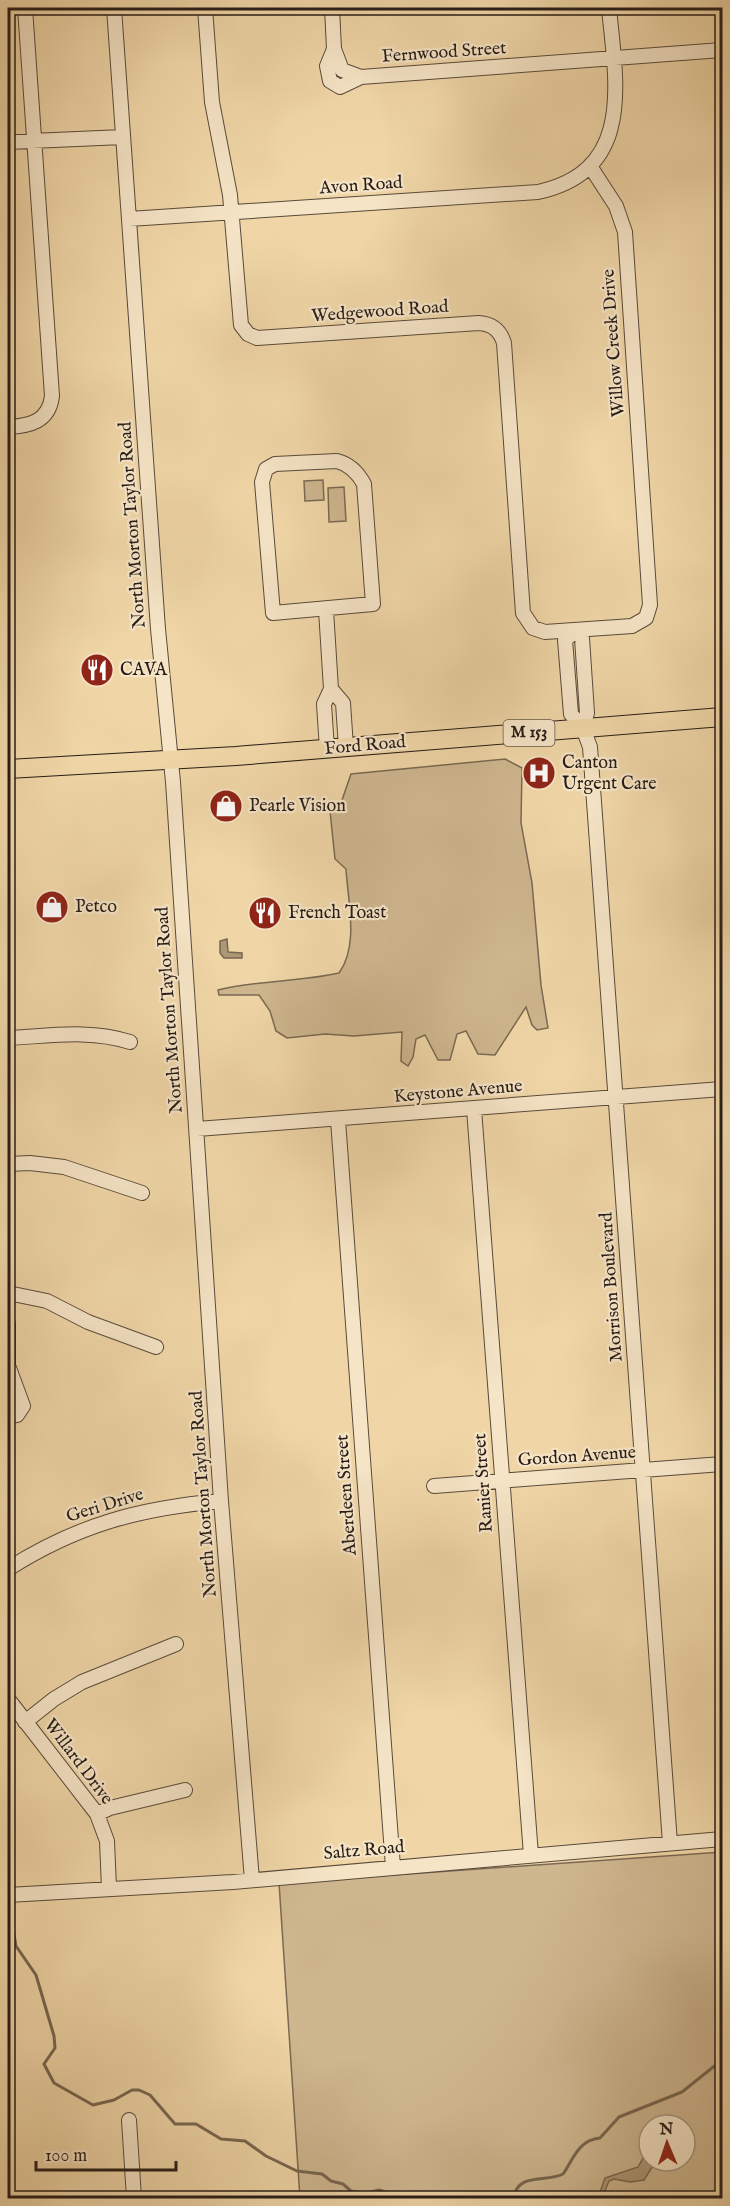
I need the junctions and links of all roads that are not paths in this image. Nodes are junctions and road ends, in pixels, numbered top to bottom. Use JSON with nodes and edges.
{"nodes":[{"id":1,"x":25,"y":8,"type":"edge"},
{"id":2,"x":114,"y":8,"type":"edge"},
{"id":3,"x":205,"y":8,"type":"edge"},
{"id":4,"x":332,"y":8,"type":"edge"},
{"id":5,"x":609,"y":8,"type":"edge"},
{"id":6,"x":723,"y":50,"type":"edge"},
{"id":7,"x":614,"y":58,"type":"junction"},
{"id":8,"x":123,"y":137,"type":"junction"},
{"id":9,"x":35,"y":140,"type":"junction"},
{"id":10,"x":8,"y":142,"type":"edge"},
{"id":11,"x":590,"y":166,"type":"junction"},
{"id":12,"x":232,"y":213,"type":"junction"},
{"id":13,"x":129,"y":219,"type":"junction"},
{"id":14,"x":8,"y":427,"type":"edge"},
{"id":15,"x":326,"y":610,"type":"junction"},
{"id":16,"x":575,"y":631,"type":"junction"},
{"id":17,"x":331,"y":689,"type":"junction"},
{"id":18,"x":723,"y":717,"type":"edge"},
{"id":19,"x":584,"y":728,"type":"junction"},
{"id":20,"x":346,"y":747,"type":"junction"},
{"id":21,"x":327,"y":749,"type":"junction"},
{"id":22,"x":171,"y":760,"type":"junction"},
{"id":23,"x":8,"y":769,"type":"edge"},
{"id":24,"x":8,"y":1038,"type":"edge"},
{"id":25,"x":130,"y":1042,"type":"dead end"},
{"id":26,"x":723,"y":1089,"type":"edge"},
{"id":27,"x":616,"y":1098,"type":"junction"},
{"id":28,"x":474,"y":1109,"type":"junction"},
{"id":29,"x":338,"y":1120,"type":"junction"},
{"id":30,"x":197,"y":1130,"type":"junction"},
{"id":31,"x":8,"y":1164,"type":"edge"},
{"id":32,"x":142,"y":1193,"type":"dead end"},
{"id":33,"x":8,"y":1293,"type":"edge"},
{"id":34,"x":8,"y":1324,"type":"edge"},
{"id":35,"x":156,"y":1347,"type":"dead end"},
{"id":36,"x":8,"y":1371,"type":"edge"},
{"id":37,"x":8,"y":1416,"type":"edge"},
{"id":38,"x":723,"y":1464,"type":"edge"},
{"id":39,"x":643,"y":1470,"type":"junction"},
{"id":40,"x":502,"y":1480,"type":"junction"},
{"id":41,"x":434,"y":1486,"type":"dead end"},
{"id":42,"x":222,"y":1501,"type":"junction"},
{"id":43,"x":8,"y":1569,"type":"edge"},
{"id":44,"x":176,"y":1644,"type":"dead end"},
{"id":45,"x":8,"y":1699,"type":"edge"},
{"id":46,"x":26,"y":1722,"type":"junction"},
{"id":47,"x":185,"y":1791,"type":"dead end"},
{"id":48,"x":98,"y":1814,"type":"junction"},
{"id":49,"x":723,"y":1839,"type":"edge"},
{"id":50,"x":670,"y":1843,"type":"junction"},
{"id":51,"x":531,"y":1855,"type":"junction"},
{"id":52,"x":393,"y":1867,"type":"junction"},
{"id":53,"x":252,"y":1880,"type":"junction"},
{"id":54,"x":109,"y":1888,"type":"junction"},
{"id":55,"x":8,"y":1895,"type":"edge"},
{"id":56,"x":129,"y":2120,"type":"dead end"},
{"id":57,"x":134,"y":2199,"type":"edge"}],
"edges":[{"from":1,"to":9,"type":"street"},
{"from":2,"to":8,"type":"street","name":"North Morton Taylor Road"},
{"from":3,"to":12,"type":"street","name":"Wedgewood Road"},
{"from":4,"to":7,"type":"street","name":"Fernwood Street"},
{"from":5,"to":7,"type":"street"},
{"from":6,"to":7,"type":"street","name":"Fernwood Street"},
{"from":7,"to":11,"type":"street"},
{"from":8,"to":9,"type":"street"},
{"from":8,"to":13,"type":"street","name":"North Morton Taylor Road"},
{"from":9,"to":10,"type":"street"},
{"from":9,"to":14,"type":"street"},
{"from":11,"to":12,"type":"street","name":"Avon Road"},
{"from":11,"to":16,"type":"street","name":"Willow Creek Drive"},
{"from":12,"to":13,"type":"street","name":"Avon Road"},
{"from":12,"to":16,"type":"street","name":"Wedgewood Road"},
{"from":13,"to":22,"type":"street","name":"North Morton Taylor Road"},
{"from":15,"to":15,"type":"street"},
{"from":15,"to":17,"type":"street"},
{"from":16,"to":19,"type":"street"},
{"from":17,"to":20,"type":"street"},
{"from":17,"to":21,"type":"street"},
{"from":18,"to":19,"type":"main road","name":"Ford Road","number":"M 153"},
{"from":19,"to":20,"type":"main road","name":"Ford Road","number":"M 153"},
{"from":19,"to":27,"type":"street","name":"Morrison Boulevard"},
{"from":20,"to":21,"type":"main road","name":"Ford Road","number":"M 153"},
{"from":21,"to":22,"type":"main road","name":"Ford Road","number":"M 153"},
{"from":22,"to":23,"type":"main road","name":"Ford Road","number":"M 153"},
{"from":22,"to":30,"type":"street","name":"North Morton Taylor Road"},
{"from":24,"to":25,"type":"street"},
{"from":26,"to":27,"type":"street","name":"Keystone Avenue"},
{"from":27,"to":28,"type":"street","name":"Keystone Avenue"},
{"from":27,"to":39,"type":"street","name":"Morrison Boulevard"},
{"from":28,"to":29,"type":"street","name":"Keystone Avenue"},
{"from":28,"to":40,"type":"street","name":"Ranier Street"},
{"from":29,"to":30,"type":"street","name":"Keystone Avenue"},
{"from":29,"to":52,"type":"street","name":"Aberdeen Street"},
{"from":30,"to":42,"type":"street","name":"North Morton Taylor Road"},
{"from":31,"to":32,"type":"street"},
{"from":33,"to":35,"type":"street"},
{"from":34,"to":36,"type":"street"},
{"from":36,"to":37,"type":"street"},
{"from":38,"to":39,"type":"street","name":"Gordon Avenue"},
{"from":39,"to":40,"type":"street","name":"Gordon Avenue"},
{"from":39,"to":50,"type":"street","name":"Morrison Boulevard"},
{"from":40,"to":41,"type":"street","name":"Gordon Avenue"},
{"from":40,"to":51,"type":"street","name":"Ranier Street"},
{"from":42,"to":43,"type":"street","name":"Geri Drive"},
{"from":42,"to":53,"type":"street","name":"North Morton Taylor Road"},
{"from":44,"to":46,"type":"street"},
{"from":45,"to":46,"type":"street","name":"Willard Drive"},
{"from":46,"to":48,"type":"street","name":"Willard Drive"},
{"from":47,"to":48,"type":"street"},
{"from":48,"to":54,"type":"street","name":"Willard Drive"},
{"from":49,"to":50,"type":"street","name":"Saltz Road"},
{"from":50,"to":51,"type":"street","name":"Saltz Road"},
{"from":51,"to":52,"type":"street","name":"Saltz Road"},
{"from":52,"to":53,"type":"street","name":"Saltz Road"},
{"from":53,"to":54,"type":"street","name":"Saltz Road"},
{"from":54,"to":55,"type":"street","name":"Saltz Road"},
{"from":56,"to":57,"type":"street"}]}
